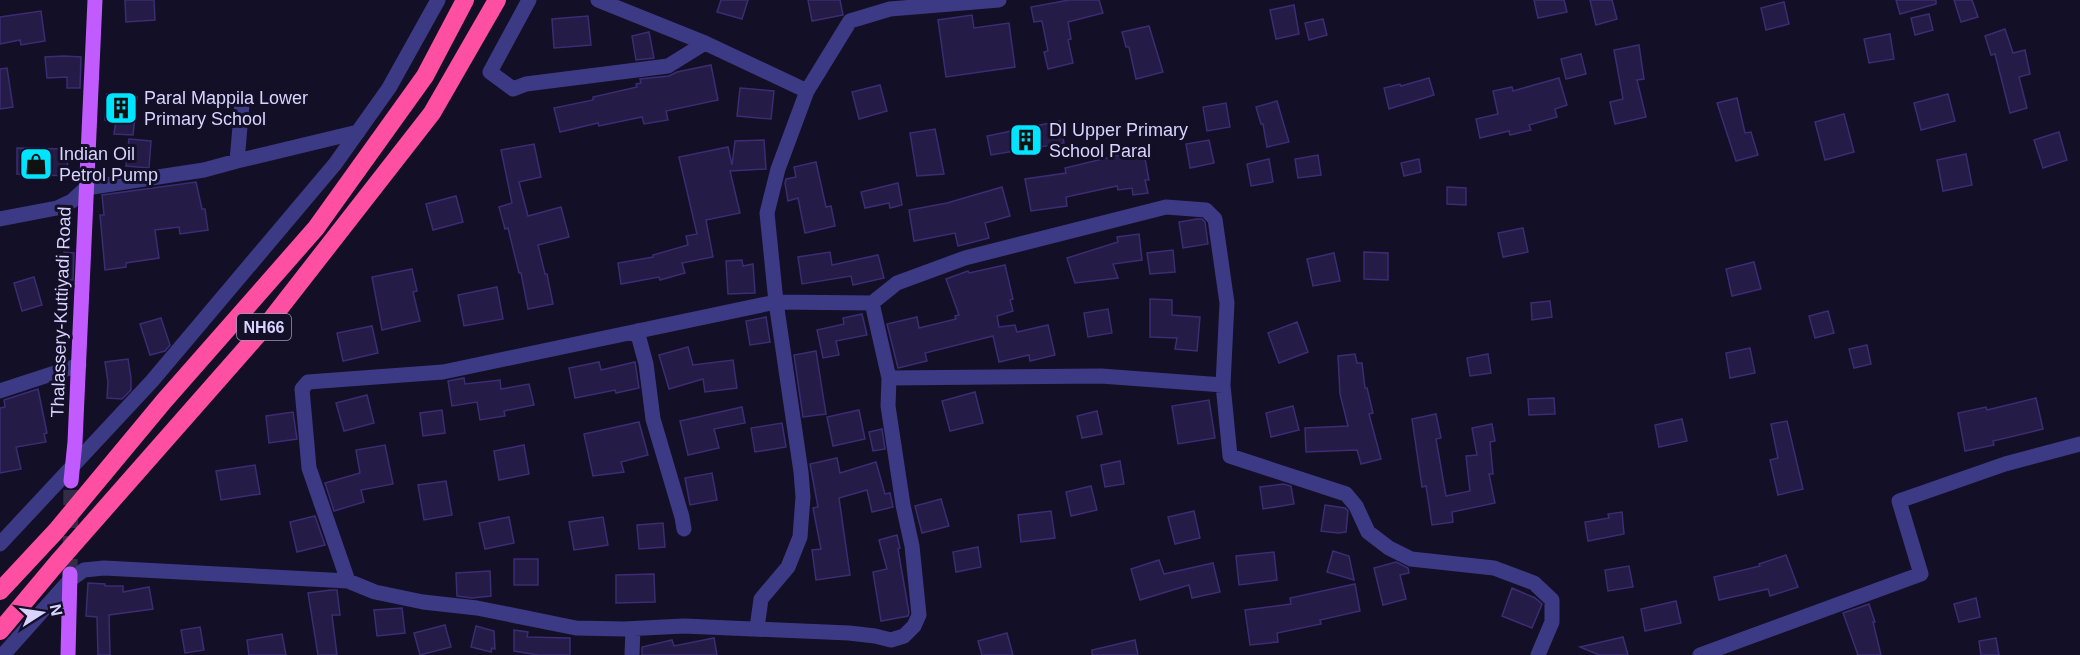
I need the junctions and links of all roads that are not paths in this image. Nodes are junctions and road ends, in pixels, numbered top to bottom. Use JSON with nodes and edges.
{"nodes":[{"id":1,"x":95,"y":0,"type":"edge"},
{"id":2,"x":438,"y":0,"type":"edge"},
{"id":3,"x":465,"y":0,"type":"edge"},
{"id":4,"x":497,"y":0,"type":"edge"},
{"id":5,"x":529,"y":0,"type":"edge"},
{"id":6,"x":598,"y":0,"type":"edge"},
{"id":7,"x":999,"y":0,"type":"edge"},
{"id":8,"x":705,"y":43,"type":"junction"},
{"id":9,"x":807,"y":91,"type":"junction"},
{"id":10,"x":242,"y":105,"type":"dead end"},
{"id":11,"x":358,"y":132,"type":"junction"},
{"id":12,"x":237,"y":161,"type":"junction"},
{"id":13,"x":86,"y":188,"type":"junction"},
{"id":14,"x":0,"y":219,"type":"edge"},
{"id":15,"x":776,"y":302,"type":"junction"},
{"id":16,"x":872,"y":303,"type":"junction"},
{"id":17,"x":638,"y":332,"type":"junction"},
{"id":18,"x":79,"y":365,"type":"junction"},
{"id":19,"x":889,"y":378,"type":"junction"},
{"id":20,"x":1223,"y":385,"type":"junction"},
{"id":21,"x":0,"y":391,"type":"edge"},
{"id":22,"x":2080,"y":444,"type":"edge"},
{"id":23,"x":72,"y":474,"type":"junction"},
{"id":24,"x":684,"y":529,"type":"dead end"},
{"id":25,"x":0,"y":544,"type":"edge"},
{"id":26,"x":70,"y":577,"type":"junction"},
{"id":27,"x":348,"y":581,"type":"junction"},
{"id":28,"x":0,"y":591,"type":"edge"},
{"id":29,"x":633,"y":628,"type":"junction"},
{"id":30,"x":758,"y":628,"type":"junction"},
{"id":31,"x":0,"y":631,"type":"edge"},
{"id":32,"x":3,"y":655,"type":"edge"},
{"id":33,"x":68,"y":655,"type":"edge"},
{"id":34,"x":632,"y":655,"type":"edge"},
{"id":35,"x":1538,"y":655,"type":"edge"},
{"id":36,"x":1700,"y":655,"type":"edge"}],
"edges":[{"from":1,"to":13,"type":"main road","name":"Thalassery-Kuttiyadi Road"},
{"from":2,"to":11,"type":"street"},
{"from":3,"to":28,"type":"highway","number":"NH66"},
{"from":4,"to":31,"type":"highway","number":"NH66"},
{"from":5,"to":8,"type":"street"},
{"from":6,"to":8,"type":"street"},
{"from":7,"to":9,"type":"street"},
{"from":8,"to":9,"type":"street"},
{"from":9,"to":15,"type":"street"},
{"from":10,"to":12,"type":"street"},
{"from":11,"to":12,"type":"street"},
{"from":11,"to":23,"type":"street"},
{"from":12,"to":13,"type":"street"},
{"from":13,"to":14,"type":"street"},
{"from":13,"to":18,"type":"main road","name":"Thalassery-Kuttiyadi Road"},
{"from":15,"to":16,"type":"street"},
{"from":15,"to":17,"type":"street"},
{"from":15,"to":30,"type":"street"},
{"from":16,"to":19,"type":"street"},
{"from":16,"to":20,"type":"street"},
{"from":17,"to":24,"type":"street"},
{"from":17,"to":27,"type":"street"},
{"from":18,"to":21,"type":"street"},
{"from":18,"to":23,"type":"main road","name":"Thalassery-Kuttiyadi Road"},
{"from":19,"to":20,"type":"street"},
{"from":19,"to":30,"type":"street"},
{"from":20,"to":35,"type":"street"},
{"from":22,"to":36,"type":"street"},
{"from":23,"to":25,"type":"street"},
{"from":26,"to":27,"type":"street"},
{"from":26,"to":32,"type":"street"},
{"from":26,"to":33,"type":"main road"},
{"from":27,"to":29,"type":"street"},
{"from":29,"to":30,"type":"street"},
{"from":29,"to":34,"type":"street"}]}
